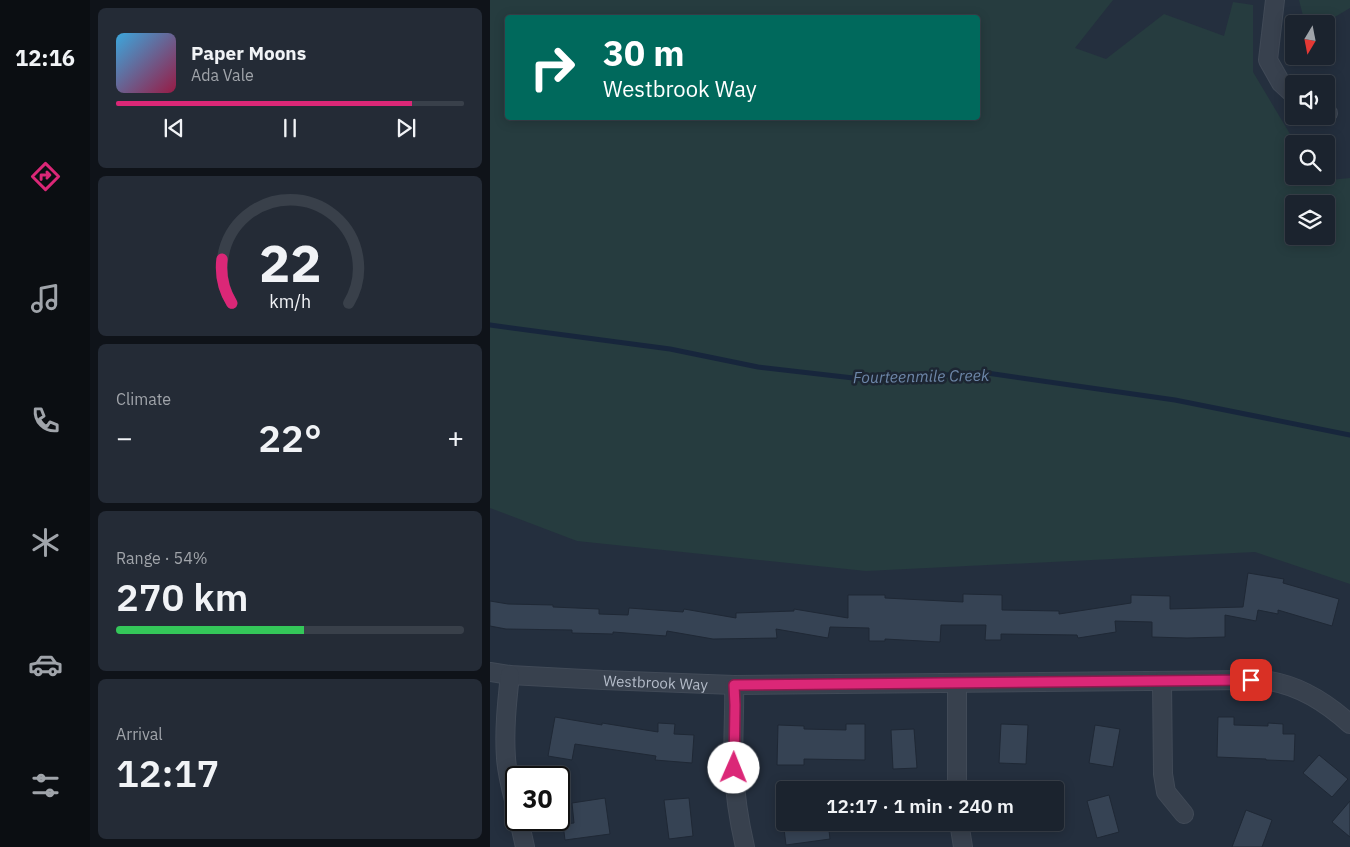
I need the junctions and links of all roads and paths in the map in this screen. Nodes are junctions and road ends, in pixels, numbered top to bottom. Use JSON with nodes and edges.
{"nodes":[{"id":1,"x":1275,"y":0,"type":"edge"},
{"id":2,"x":1285,"y":87,"type":"edge"},
{"id":3,"x":490,"y":672,"type":"edge"},
{"id":4,"x":510,"y":675,"type":"junction"},
{"id":5,"x":1162,"y":681,"type":"junction"},
{"id":6,"x":957,"y":683,"type":"junction"},
{"id":7,"x":734,"y":685,"type":"junction"},
{"id":8,"x":1350,"y":724,"type":"edge"},
{"id":9,"x":507,"y":766,"type":"edge"},
{"id":10,"x":957,"y":781,"type":"edge"},
{"id":11,"x":1184,"y":814,"type":"dead end"},
{"id":12,"x":521,"y":831,"type":"edge"},
{"id":13,"x":960,"y":831,"type":"edge"},
{"id":14,"x":525,"y":847,"type":"edge"},
{"id":15,"x":745,"y":847,"type":"edge"},
{"id":16,"x":963,"y":847,"type":"edge"}],
"edges":[{"from":1,"to":2,"type":"street"},
{"from":3,"to":4,"type":"street","name":"Westbrook Way"},
{"from":4,"to":7,"type":"street","name":"Westbrook Way"},
{"from":4,"to":9,"type":"street"},
{"from":5,"to":6,"type":"street","name":"Westbrook Way"},
{"from":5,"to":8,"type":"street","name":"Westbrook Way"},
{"from":5,"to":11,"type":"street"},
{"from":6,"to":7,"type":"street","name":"Westbrook Way"},
{"from":6,"to":10,"type":"street"},
{"from":7,"to":15,"type":"street"},
{"from":12,"to":14,"type":"street"},
{"from":13,"to":16,"type":"street"}]}
